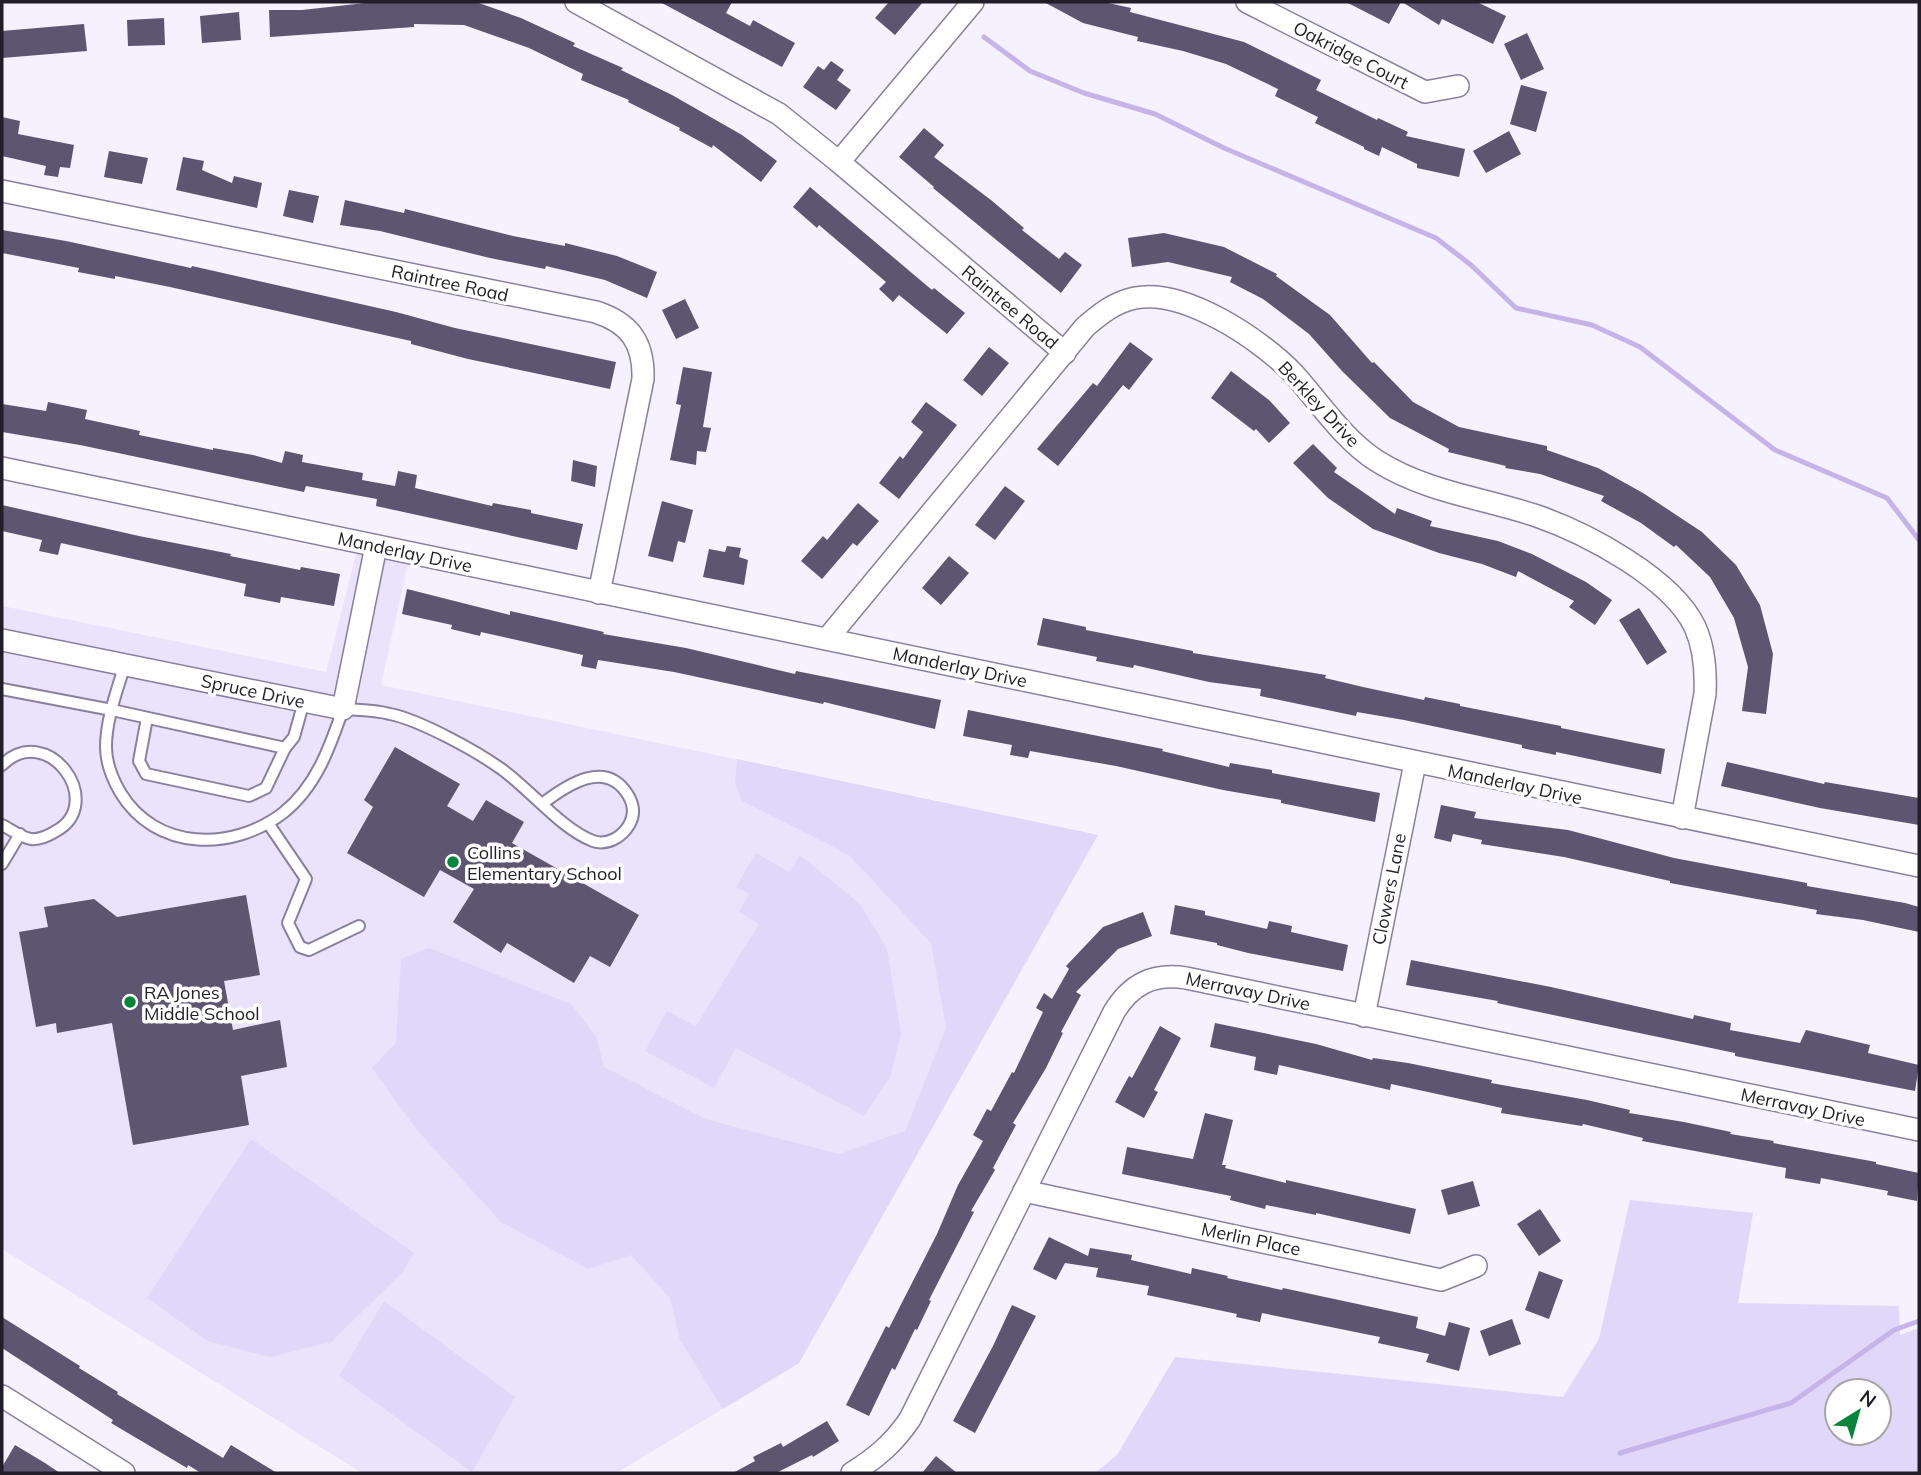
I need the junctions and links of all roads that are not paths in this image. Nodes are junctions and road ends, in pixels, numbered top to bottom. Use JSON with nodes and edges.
{"nodes":[{"id":1,"x":576,"y":2,"type":"edge"},
{"id":2,"x":973,"y":2,"type":"edge"},
{"id":3,"x":1247,"y":2,"type":"edge"},
{"id":4,"x":1458,"y":86,"type":"dead end"},
{"id":5,"x":839,"y":162,"type":"junction"},
{"id":6,"x":2,"y":191,"type":"edge"},
{"id":7,"x":1065,"y":353,"type":"junction"},
{"id":8,"x":2,"y":468,"type":"edge"},
{"id":9,"x":376,"y":547,"type":"junction"},
{"id":10,"x":599,"y":593,"type":"junction"},
{"id":11,"x":827,"y":639,"type":"junction"},
{"id":12,"x":2,"y":640,"type":"edge"},
{"id":13,"x":125,"y":664,"type":"junction"},
{"id":14,"x":2,"y":689,"type":"edge"},
{"id":15,"x":304,"y":701,"type":"junction"},
{"id":16,"x":342,"y":709,"type":"junction"},
{"id":17,"x":112,"y":710,"type":"junction"},
{"id":18,"x":147,"y":718,"type":"junction"},
{"id":19,"x":285,"y":748,"type":"junction"},
{"id":20,"x":1415,"y":763,"type":"junction"},
{"id":21,"x":2,"y":765,"type":"edge"},
{"id":22,"x":542,"y":804,"type":"junction"},
{"id":23,"x":1682,"y":818,"type":"junction"},
{"id":24,"x":268,"y":823,"type":"junction"},
{"id":25,"x":2,"y":825,"type":"edge"},
{"id":26,"x":20,"y":834,"type":"junction"},
{"id":27,"x":2,"y":863,"type":"edge"},
{"id":28,"x":1919,"y":866,"type":"edge"},
{"id":29,"x":359,"y":926,"type":"dead end"},
{"id":30,"x":1364,"y":1016,"type":"junction"},
{"id":31,"x":1919,"y":1130,"type":"edge"},
{"id":32,"x":1024,"y":1191,"type":"junction"},
{"id":33,"x":1476,"y":1266,"type":"dead end"},
{"id":34,"x":2,"y":1395,"type":"edge"},
{"id":35,"x":124,"y":1473,"type":"edge"},
{"id":36,"x":852,"y":1473,"type":"edge"}],
"edges":[{"from":1,"to":5,"type":"street","name":"Raintree Road"},
{"from":2,"to":5,"type":"street"},
{"from":3,"to":4,"type":"street","name":"Oakridge Court"},
{"from":5,"to":7,"type":"street","name":"Raintree Road"},
{"from":6,"to":10,"type":"street","name":"Raintree Road"},
{"from":7,"to":11,"type":"street","name":"Berkley Drive"},
{"from":7,"to":23,"type":"street","name":"Berkley Drive"},
{"from":8,"to":9,"type":"street","name":"Manderlay Drive"},
{"from":9,"to":10,"type":"street","name":"Manderlay Drive"},
{"from":9,"to":16,"type":"street"},
{"from":10,"to":11,"type":"street","name":"Manderlay Drive"},
{"from":11,"to":20,"type":"street","name":"Manderlay Drive"},
{"from":12,"to":13,"type":"street","name":"Spruce Drive"},
{"from":13,"to":15,"type":"street","name":"Spruce Drive"},
{"from":13,"to":17,"type":"lane"},
{"from":14,"to":17,"type":"lane"},
{"from":15,"to":16,"type":"street","name":"Spruce Drive"},
{"from":15,"to":19,"type":"lane"},
{"from":16,"to":22,"type":"lane"},
{"from":16,"to":24,"type":"lane"},
{"from":17,"to":18,"type":"lane"},
{"from":17,"to":24,"type":"lane"},
{"from":18,"to":19,"type":"lane"},
{"from":18,"to":19,"type":"lane"},
{"from":20,"to":23,"type":"street","name":"Manderlay Drive"},
{"from":20,"to":30,"type":"street","name":"Clowers Lane"},
{"from":21,"to":26,"type":"lane"},
{"from":22,"to":22,"type":"lane"},
{"from":23,"to":28,"type":"street","name":"Manderlay Drive"},
{"from":24,"to":29,"type":"lane"},
{"from":25,"to":26,"type":"lane"},
{"from":26,"to":27,"type":"lane"},
{"from":30,"to":31,"type":"street","name":"Merravay Drive"},
{"from":30,"to":32,"type":"street","name":"Merravay Drive"},
{"from":32,"to":33,"type":"street","name":"Merlin Place"},
{"from":32,"to":36,"type":"street","name":"Merravay Drive"},
{"from":34,"to":35,"type":"street"}]}
